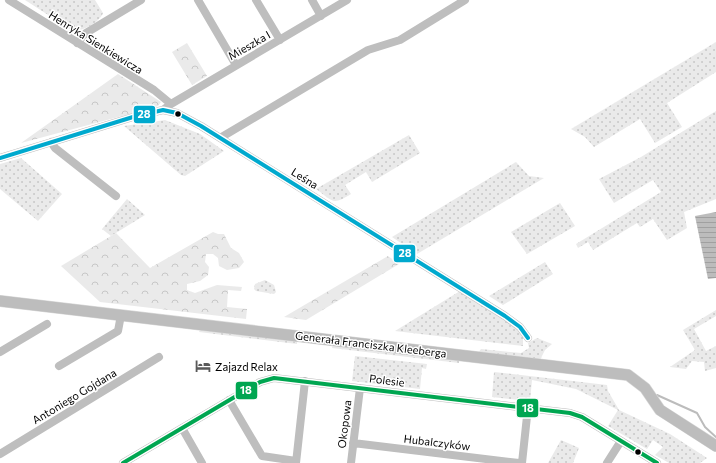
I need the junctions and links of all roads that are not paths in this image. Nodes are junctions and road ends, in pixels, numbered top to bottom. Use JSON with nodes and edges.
{"nodes":[{"id":1,"x":9,"y":0,"type":"edge"},
{"id":2,"x":141,"y":0,"type":"edge"},
{"id":3,"x":198,"y":0,"type":"edge"},
{"id":4,"x":256,"y":0,"type":"edge"},
{"id":5,"x":312,"y":0,"type":"edge"},
{"id":6,"x":348,"y":0,"type":"edge"},
{"id":7,"x":465,"y":0,"type":"edge"},
{"id":8,"x":321,"y":16,"type":"junction"},
{"id":9,"x":280,"y":40,"type":"junction"},
{"id":10,"x":77,"y":43,"type":"junction"},
{"id":11,"x":236,"y":65,"type":"junction"},
{"id":12,"x":170,"y":104,"type":"junction"},
{"id":13,"x":163,"y":110,"type":"junction"},
{"id":14,"x":220,"y":138,"type":"junction"},
{"id":15,"x":51,"y":142,"type":"junction"},
{"id":16,"x":0,"y":158,"type":"edge"},
{"id":17,"x":116,"y":196,"type":"dead end"},
{"id":18,"x":0,"y":301,"type":"edge"},
{"id":19,"x":121,"y":315,"type":"junction"},
{"id":20,"x":47,"y":324,"type":"dead end"},
{"id":21,"x":528,"y":338,"type":"dead end"},
{"id":22,"x":0,"y":352,"type":"edge"},
{"id":23,"x":158,"y":357,"type":"dead end"},
{"id":24,"x":59,"y":366,"type":"dead end"},
{"id":25,"x":305,"y":381,"type":"junction"},
{"id":26,"x":360,"y":388,"type":"junction"},
{"id":27,"x":229,"y":400,"type":"junction"},
{"id":28,"x":528,"y":407,"type":"junction"},
{"id":29,"x":182,"y":428,"type":"junction"},
{"id":30,"x":621,"y":441,"type":"junction"},
{"id":31,"x":353,"y":442,"type":"junction"},
{"id":32,"x":716,"y":446,"type":"edge"},
{"id":33,"x":0,"y":454,"type":"edge"},
{"id":34,"x":137,"y":459,"type":"edge"},
{"id":35,"x":296,"y":462,"type":"edge"},
{"id":36,"x":123,"y":463,"type":"edge"},
{"id":37,"x":202,"y":463,"type":"edge"},
{"id":38,"x":351,"y":463,"type":"edge"},
{"id":39,"x":520,"y":463,"type":"edge"},
{"id":40,"x":607,"y":463,"type":"edge"},
{"id":41,"x":657,"y":463,"type":"edge"}],
"edges":[{"from":1,"to":10,"type":"street","name":"Henryka Sienkiewicza"},
{"from":2,"to":10,"type":"street"},
{"from":3,"to":11,"type":"street"},
{"from":4,"to":9,"type":"street"},
{"from":5,"to":8,"type":"street"},
{"from":6,"to":8,"type":"street","name":"Mieszka I"},
{"from":7,"to":14,"type":"street"},
{"from":8,"to":9,"type":"street","name":"Mieszka I"},
{"from":9,"to":11,"type":"street","name":"Mieszka I"},
{"from":10,"to":12,"type":"street","name":"Henryka Sienkiewicza"},
{"from":11,"to":12,"type":"street","name":"Mieszka I"},
{"from":12,"to":13,"type":"street","name":"Mieszka I"},
{"from":13,"to":14,"type":"street","name":"Leśna"},
{"from":13,"to":15,"type":"street"},
{"from":14,"to":21,"type":"street","name":"Leśna"},
{"from":15,"to":16,"type":"street"},
{"from":15,"to":17,"type":"street"},
{"from":18,"to":19,"type":"main road","name":"Generała Franciszka Kleeberga"},
{"from":19,"to":24,"type":"street"},
{"from":19,"to":32,"type":"main road","name":"Generała Franciszka Kleeberga"},
{"from":20,"to":22,"type":"street"},
{"from":23,"to":33,"type":"street","name":"Antoniego Gojdana"},
{"from":25,"to":26,"type":"street","name":"Polesie"},
{"from":25,"to":27,"type":"street","name":"Polesie"},
{"from":25,"to":35,"type":"street"},
{"from":26,"to":28,"type":"street","name":"Polesie"},
{"from":26,"to":31,"type":"street","name":"Okopowa"},
{"from":27,"to":29,"type":"street","name":"Polesie"},
{"from":27,"to":35,"type":"street"},
{"from":28,"to":30,"type":"street","name":"Polesie"},
{"from":28,"to":39,"type":"street"},
{"from":29,"to":34,"type":"street","name":"Polesie"},
{"from":29,"to":37,"type":"street"},
{"from":30,"to":40,"type":"street"},
{"from":30,"to":41,"type":"street","name":"Polesie"},
{"from":31,"to":38,"type":"street","name":"Okopowa"},
{"from":31,"to":39,"type":"street","name":"Hubalczyków"},
{"from":34,"to":36,"type":"street","name":"Polesie"}]}
